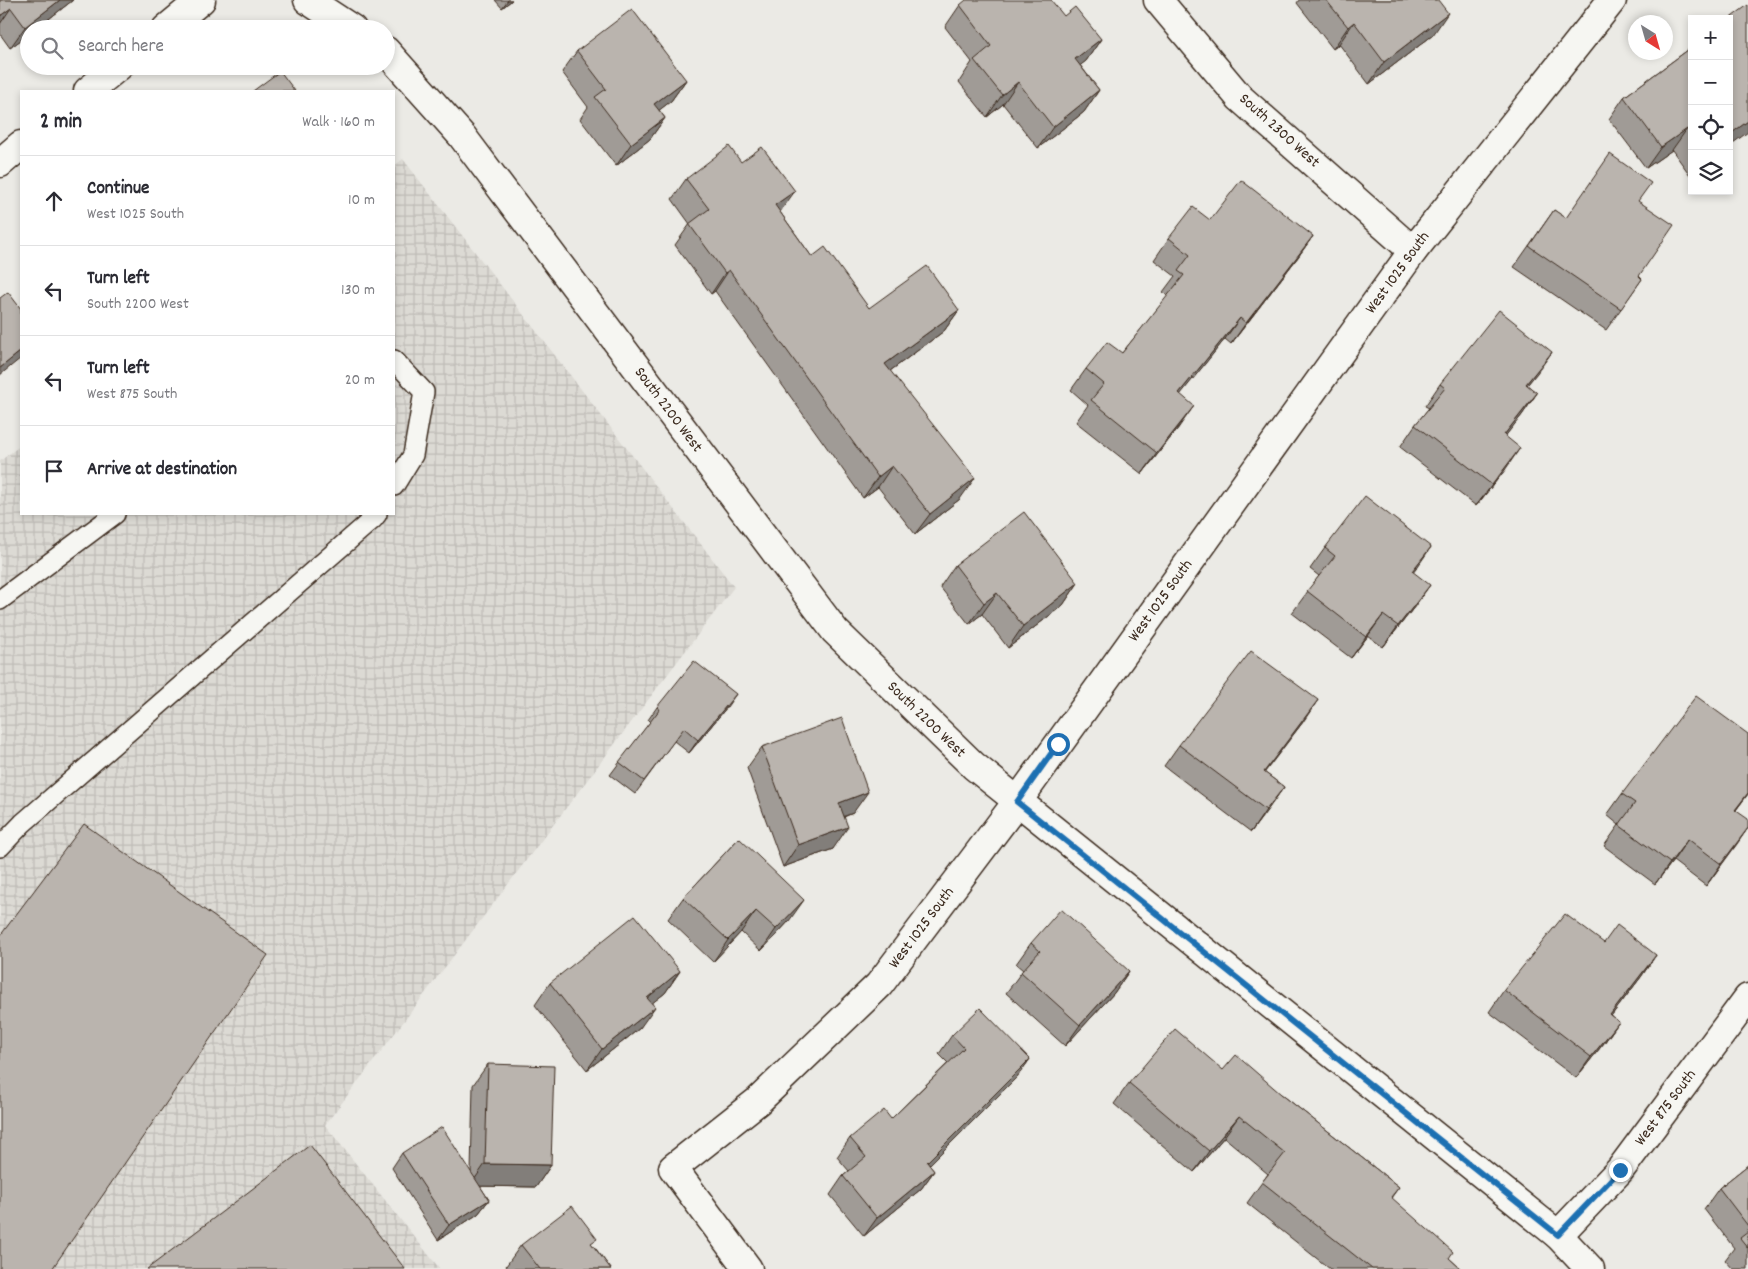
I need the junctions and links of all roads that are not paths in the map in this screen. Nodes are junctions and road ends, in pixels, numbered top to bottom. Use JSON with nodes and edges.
{"nodes":[{"id":1,"x":201,"y":0,"type":"edge"},
{"id":2,"x":308,"y":0,"type":"edge"},
{"id":3,"x":1158,"y":0,"type":"edge"},
{"id":4,"x":1612,"y":0,"type":"edge"},
{"id":5,"x":177,"y":20,"type":"edge"},
{"id":6,"x":338,"y":20,"type":"edge"},
{"id":7,"x":395,"y":61,"type":"edge"},
{"id":8,"x":108,"y":75,"type":"edge"},
{"id":9,"x":89,"y":90,"type":"edge"},
{"id":10,"x":20,"y":146,"type":"edge"},
{"id":11,"x":0,"y":163,"type":"edge"},
{"id":12,"x":1413,"y":250,"type":"junction"},
{"id":13,"x":395,"y":361,"type":"edge"},
{"id":14,"x":395,"y":484,"type":"edge"},
{"id":15,"x":115,"y":515,"type":"edge"},
{"id":16,"x":375,"y":515,"type":"edge"},
{"id":17,"x":0,"y":600,"type":"edge"},
{"id":18,"x":1017,"y":802,"type":"junction"},
{"id":19,"x":0,"y":847,"type":"edge"},
{"id":20,"x":1748,"y":998,"type":"edge"},
{"id":21,"x":1558,"y":1235,"type":"junction"},
{"id":22,"x":748,"y":1269,"type":"edge"},
{"id":23,"x":1590,"y":1269,"type":"edge"}],
"edges":[{"from":1,"to":5,"type":"street"},
{"from":2,"to":6,"type":"street"},
{"from":3,"to":12,"type":"street","name":"South 2300 West"},
{"from":4,"to":12,"type":"street","name":"West 1025 South"},
{"from":7,"to":18,"type":"street","name":"South 2200 West"},
{"from":8,"to":9,"type":"street"},
{"from":10,"to":11,"type":"street"},
{"from":12,"to":18,"type":"street","name":"West 1025 South"},
{"from":13,"to":14,"type":"lane"},
{"from":15,"to":17,"type":"lane"},
{"from":16,"to":19,"type":"lane"},
{"from":18,"to":21,"type":"street","name":"South 2200 West"},
{"from":18,"to":22,"type":"street","name":"West 1025 South"},
{"from":20,"to":21,"type":"street","name":"West 875 South"},
{"from":21,"to":23,"type":"street","name":"South 2200 West"}]}
